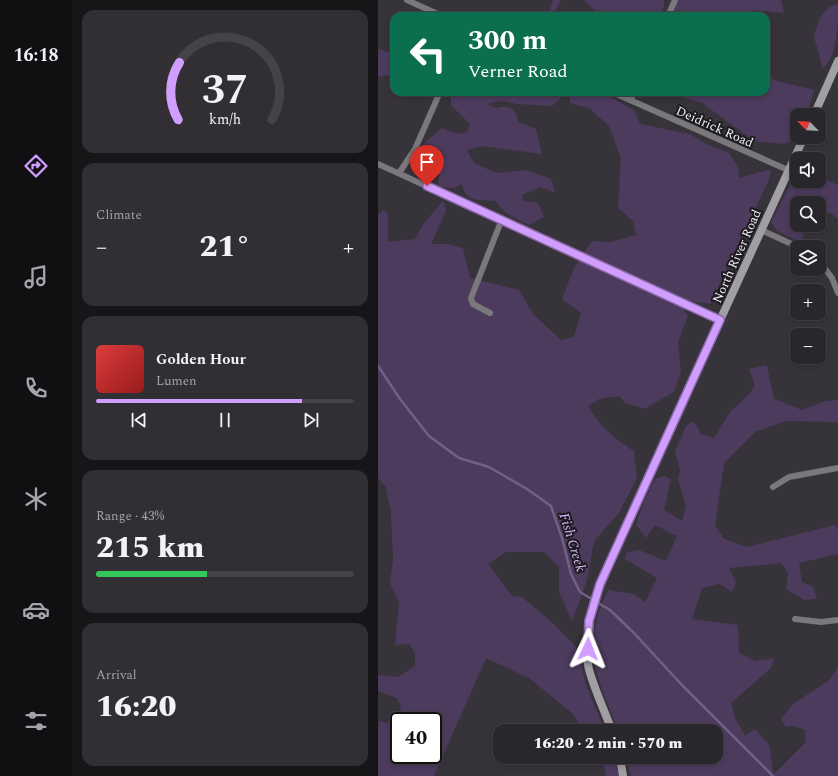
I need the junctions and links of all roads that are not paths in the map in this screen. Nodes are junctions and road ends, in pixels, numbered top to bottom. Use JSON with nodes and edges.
{"nodes":[{"id":1,"x":407,"y":0,"type":"edge"},
{"id":2,"x":675,"y":0,"type":"edge"},
{"id":3,"x":433,"y":12,"type":"edge"},
{"id":4,"x":670,"y":12,"type":"edge"},
{"id":5,"x":838,"y":61,"type":"edge"},
{"id":6,"x":438,"y":96,"type":"edge"},
{"id":7,"x":622,"y":96,"type":"edge"},
{"id":8,"x":632,"y":96,"type":"edge"},
{"id":9,"x":631,"y":100,"type":"junction"},
{"id":10,"x":817,"y":108,"type":"edge"},
{"id":11,"x":801,"y":144,"type":"edge"},
{"id":12,"x":378,"y":164,"type":"edge"},
{"id":13,"x":788,"y":170,"type":"junction"},
{"id":14,"x":399,"y":173,"type":"junction"},
{"id":15,"x":502,"y":219,"type":"junction"},
{"id":16,"x":761,"y":230,"type":"junction"},
{"id":17,"x":790,"y":243,"type":"edge"},
{"id":18,"x":826,"y":271,"type":"edge"},
{"id":19,"x":838,"y":293,"type":"edge"},
{"id":20,"x":490,"y":313,"type":"dead end"},
{"id":21,"x":720,"y":320,"type":"junction"},
{"id":22,"x":838,"y":468,"type":"edge"},
{"id":23,"x":773,"y":487,"type":"dead end"},
{"id":24,"x":795,"y":619,"type":"dead end"},
{"id":25,"x":838,"y":620,"type":"edge"},
{"id":26,"x":609,"y":724,"type":"edge"},
{"id":27,"x":621,"y":764,"type":"edge"},
{"id":28,"x":623,"y":776,"type":"edge"}],
"edges":[{"from":1,"to":3,"type":"street"},
{"from":2,"to":4,"type":"street"},
{"from":5,"to":10,"type":"street"},
{"from":6,"to":14,"type":"street"},
{"from":7,"to":9,"type":"street","name":"Deidrick Road"},
{"from":8,"to":9,"type":"street"},
{"from":9,"to":13,"type":"street","name":"Deidrick Road"},
{"from":11,"to":13,"type":"street","name":"North River Road"},
{"from":12,"to":14,"type":"street"},
{"from":13,"to":16,"type":"street","name":"North River Road"},
{"from":14,"to":15,"type":"street"},
{"from":15,"to":20,"type":"street"},
{"from":15,"to":21,"type":"street"},
{"from":16,"to":17,"type":"street"},
{"from":16,"to":21,"type":"street","name":"North River Road"},
{"from":18,"to":19,"type":"street"},
{"from":21,"to":26,"type":"street","name":"North River Road"},
{"from":22,"to":23,"type":"street"},
{"from":24,"to":25,"type":"street"},
{"from":27,"to":28,"type":"street"}]}
